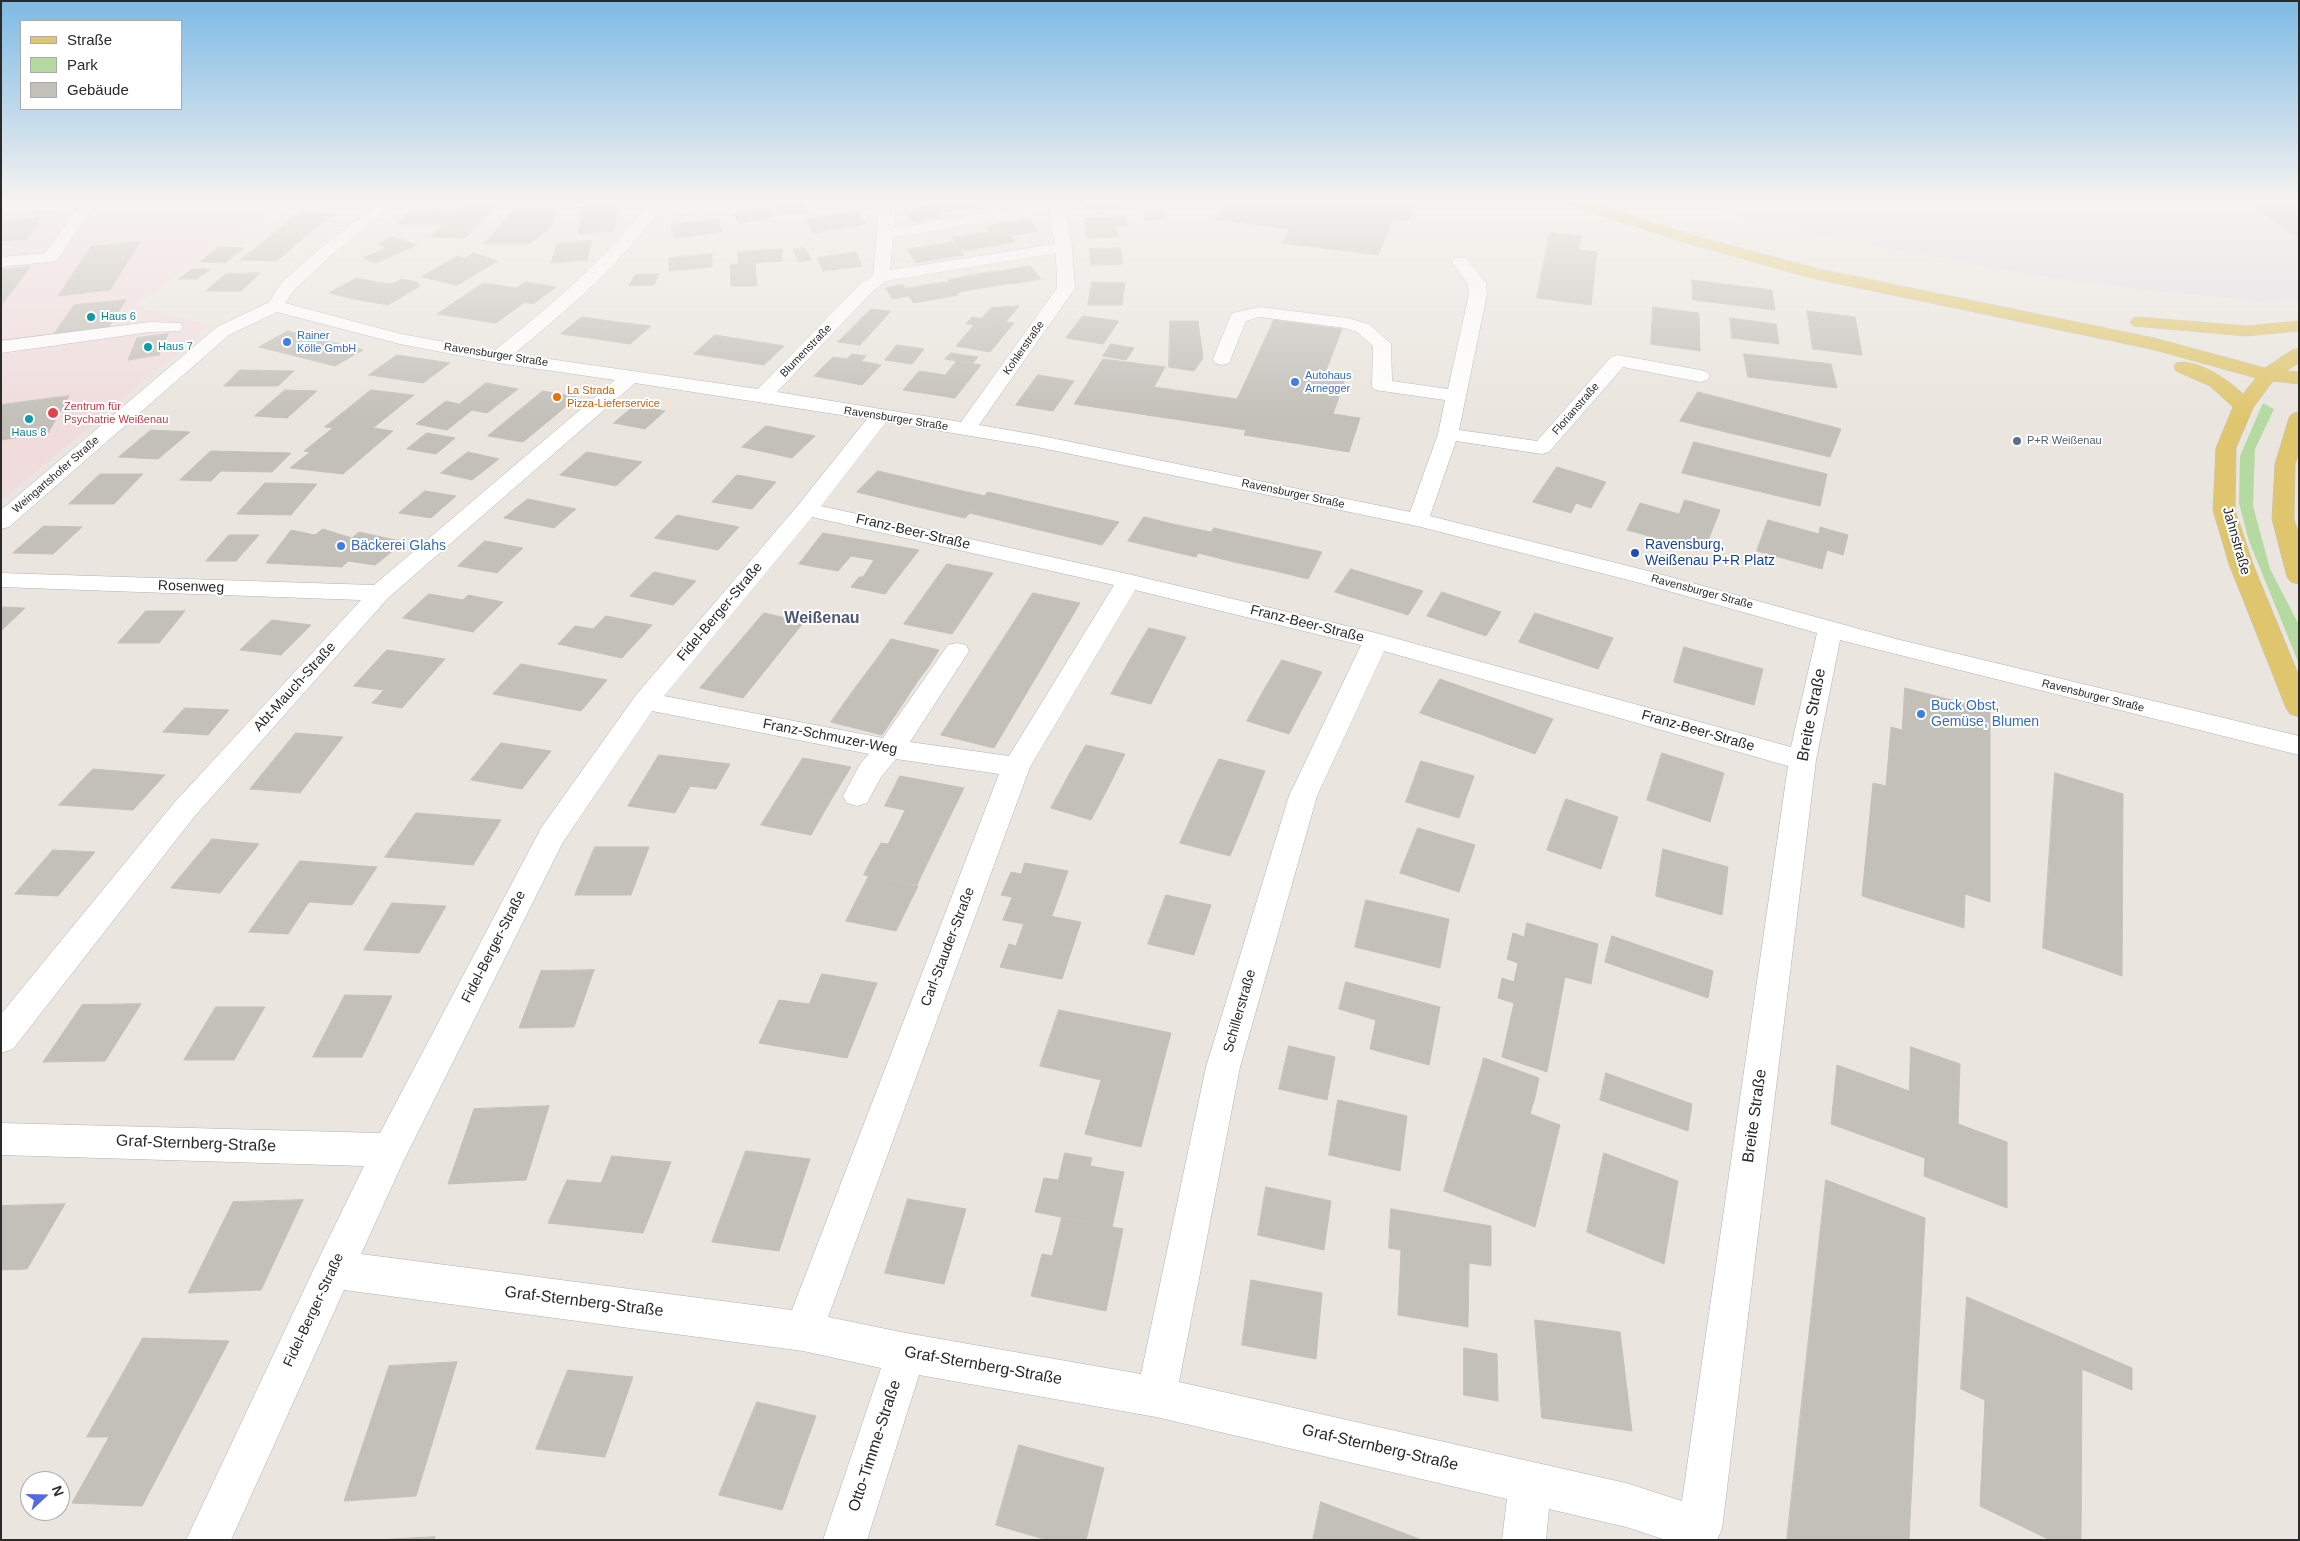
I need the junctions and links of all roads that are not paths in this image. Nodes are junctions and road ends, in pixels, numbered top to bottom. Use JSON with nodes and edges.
{"nodes":[{"id":1,"x":301,"y":274,"type":"edge"},
{"id":2,"x":594,"y":274,"type":"edge"},
{"id":3,"x":882,"y":274,"type":"edge"},
{"id":4,"x":901,"y":274,"type":"edge"},
{"id":5,"x":1065,"y":274,"type":"edge"},
{"id":6,"x":1470,"y":274,"type":"edge"},
{"id":7,"x":1817,"y":274,"type":"edge"},
{"id":8,"x":882,"y":277,"type":"junction"},
{"id":9,"x":275,"y":306,"type":"junction"},
{"id":10,"x":2120,"y":319,"type":"dead end"},
{"id":11,"x":2139,"y":322,"type":"junction"},
{"id":12,"x":2299,"y":326,"type":"edge"},
{"id":13,"x":174,"y":327,"type":"dead end"},
{"id":14,"x":2070,"y":328,"type":"junction"},
{"id":15,"x":1,"y":347,"type":"edge"},
{"id":16,"x":2299,"y":354,"type":"edge"},
{"id":17,"x":498,"y":357,"type":"junction"},
{"id":18,"x":1222,"y":359,"type":"dead end"},
{"id":19,"x":2274,"y":370,"type":"junction"},
{"id":20,"x":631,"y":376,"type":"junction"},
{"id":21,"x":1700,"y":376,"type":"dead end"},
{"id":22,"x":2298,"y":379,"type":"edge"},
{"id":23,"x":763,"y":396,"type":"junction"},
{"id":24,"x":1456,"y":396,"type":"junction"},
{"id":25,"x":2243,"y":407,"type":"junction"},
{"id":26,"x":880,"y":416,"type":"junction"},
{"id":27,"x":2299,"y":418,"type":"edge"},
{"id":28,"x":966,"y":430,"type":"junction"},
{"id":29,"x":1448,"y":434,"type":"junction"},
{"id":30,"x":808,"y":509,"type":"junction"},
{"id":31,"x":1418,"y":520,"type":"junction"},
{"id":32,"x":1,"y":522,"type":"edge"},
{"id":33,"x":2299,"y":577,"type":"edge"},
{"id":34,"x":1,"y":580,"type":"edge"},
{"id":35,"x":1128,"y":581,"type":"junction"},
{"id":36,"x":380,"y":593,"type":"junction"},
{"id":37,"x":1830,"y":629,"type":"junction"},
{"id":38,"x":1376,"y":641,"type":"junction"},
{"id":39,"x":957,"y":651,"type":"dead end"},
{"id":40,"x":644,"y":701,"type":"junction"},
{"id":41,"x":2299,"y":708,"type":"edge"},
{"id":42,"x":2299,"y":746,"type":"edge"},
{"id":43,"x":888,"y":748,"type":"junction"},
{"id":44,"x":1802,"y":760,"type":"junction"},
{"id":45,"x":1016,"y":767,"type":"junction"},
{"id":46,"x":857,"y":796,"type":"dead end"},
{"id":47,"x":1,"y":1039,"type":"edge"},
{"id":48,"x":1,"y":1139,"type":"edge"},
{"id":49,"x":390,"y":1150,"type":"junction"},
{"id":50,"x":333,"y":1269,"type":"junction"},
{"id":51,"x":803,"y":1331,"type":"junction"},
{"id":52,"x":906,"y":1353,"type":"junction"},
{"id":53,"x":1156,"y":1397,"type":"junction"},
{"id":54,"x":1530,"y":1482,"type":"junction"},
{"id":55,"x":1626,"y":1505,"type":"joint"},
{"id":56,"x":208,"y":1540,"type":"edge"},
{"id":57,"x":845,"y":1540,"type":"edge"},
{"id":58,"x":1524,"y":1540,"type":"edge"}],
"edges":[{"from":1,"to":9,"type":"street"},
{"from":2,"to":17,"type":"street"},
{"from":3,"to":8,"type":"street"},
{"from":4,"to":8,"type":"street"},
{"from":5,"to":28,"type":"street","name":"Kohlerstraße"},
{"from":6,"to":24,"type":"street"},
{"from":7,"to":14,"type":"main road"},
{"from":8,"to":23,"type":"street","name":"Blumenstraße"},
{"from":9,"to":17,"type":"street","name":"Ravensburger Straße"},
{"from":9,"to":32,"type":"street","name":"Weingartshofer Straße"},
{"from":10,"to":11,"type":"main road"},
{"from":11,"to":12,"type":"main road"},
{"from":11,"to":19,"type":"main road"},
{"from":13,"to":15,"type":"street"},
{"from":14,"to":19,"type":"main road"},
{"from":14,"to":25,"type":"main road"},
{"from":16,"to":19,"type":"main road","name":"Jahnstraße"},
{"from":17,"to":20,"type":"street","name":"Ravensburger Straße"},
{"from":18,"to":24,"type":"street"},
{"from":19,"to":22,"type":"main road"},
{"from":19,"to":25,"type":"main road","name":"Jahnstraße"},
{"from":20,"to":23,"type":"street","name":"Ravensburger Straße"},
{"from":20,"to":36,"type":"street","name":"Abt-Mauch-Straße"},
{"from":21,"to":29,"type":"street","name":"Florianstraße"},
{"from":23,"to":26,"type":"street","name":"Ravensburger Straße"},
{"from":24,"to":29,"type":"street"},
{"from":25,"to":41,"type":"main road","name":"Jahnstraße"},
{"from":26,"to":28,"type":"street","name":"Ravensburger Straße"},
{"from":26,"to":30,"type":"street","name":"Fidel-Berger-Straße"},
{"from":27,"to":33,"type":"main road"},
{"from":28,"to":31,"type":"street","name":"Ravensburger Straße"},
{"from":29,"to":31,"type":"street"},
{"from":30,"to":35,"type":"street","name":"Franz-Beer-Straße"},
{"from":30,"to":40,"type":"street","name":"Fidel-Berger-Straße"},
{"from":31,"to":37,"type":"street","name":"Ravensburger Straße"},
{"from":34,"to":36,"type":"street","name":"Rosenweg"},
{"from":35,"to":38,"type":"street","name":"Franz-Beer-Straße"},
{"from":35,"to":45,"type":"street","name":"Carl-Stauder-Straße"},
{"from":36,"to":47,"type":"street","name":"Abt-Mauch-Straße"},
{"from":37,"to":42,"type":"street","name":"Ravensburger Straße"},
{"from":37,"to":44,"type":"street","name":"Breite Straße"},
{"from":38,"to":44,"type":"street","name":"Franz-Beer-Straße"},
{"from":38,"to":53,"type":"street","name":"Schillerstraße"},
{"from":39,"to":43,"type":"street"},
{"from":40,"to":43,"type":"street","name":"Franz-Schmuzer-Weg"},
{"from":40,"to":49,"type":"street","name":"Fidel-Berger-Straße"},
{"from":43,"to":45,"type":"street","name":"Franz-Schmuzer-Weg"},
{"from":43,"to":46,"type":"street"},
{"from":44,"to":55,"type":"street","name":"Breite Straße"},
{"from":45,"to":51,"type":"street","name":"Carl-Stauder-Straße"},
{"from":48,"to":49,"type":"street","name":"Graf-Sternberg-Straße"},
{"from":49,"to":50,"type":"street","name":"Fidel-Berger-Straße"},
{"from":50,"to":51,"type":"street","name":"Graf-Sternberg-Straße"},
{"from":50,"to":56,"type":"street","name":"Fidel-Berger-Straße"},
{"from":51,"to":52,"type":"street","name":"Graf-Sternberg-Straße"},
{"from":52,"to":53,"type":"street","name":"Graf-Sternberg-Straße"},
{"from":52,"to":57,"type":"street","name":"Otto-Timme-Straße"},
{"from":53,"to":54,"type":"street","name":"Graf-Sternberg-Straße"},
{"from":54,"to":55,"type":"street","name":"Graf-Sternberg-Straße"},
{"from":54,"to":58,"type":"street"}]}
